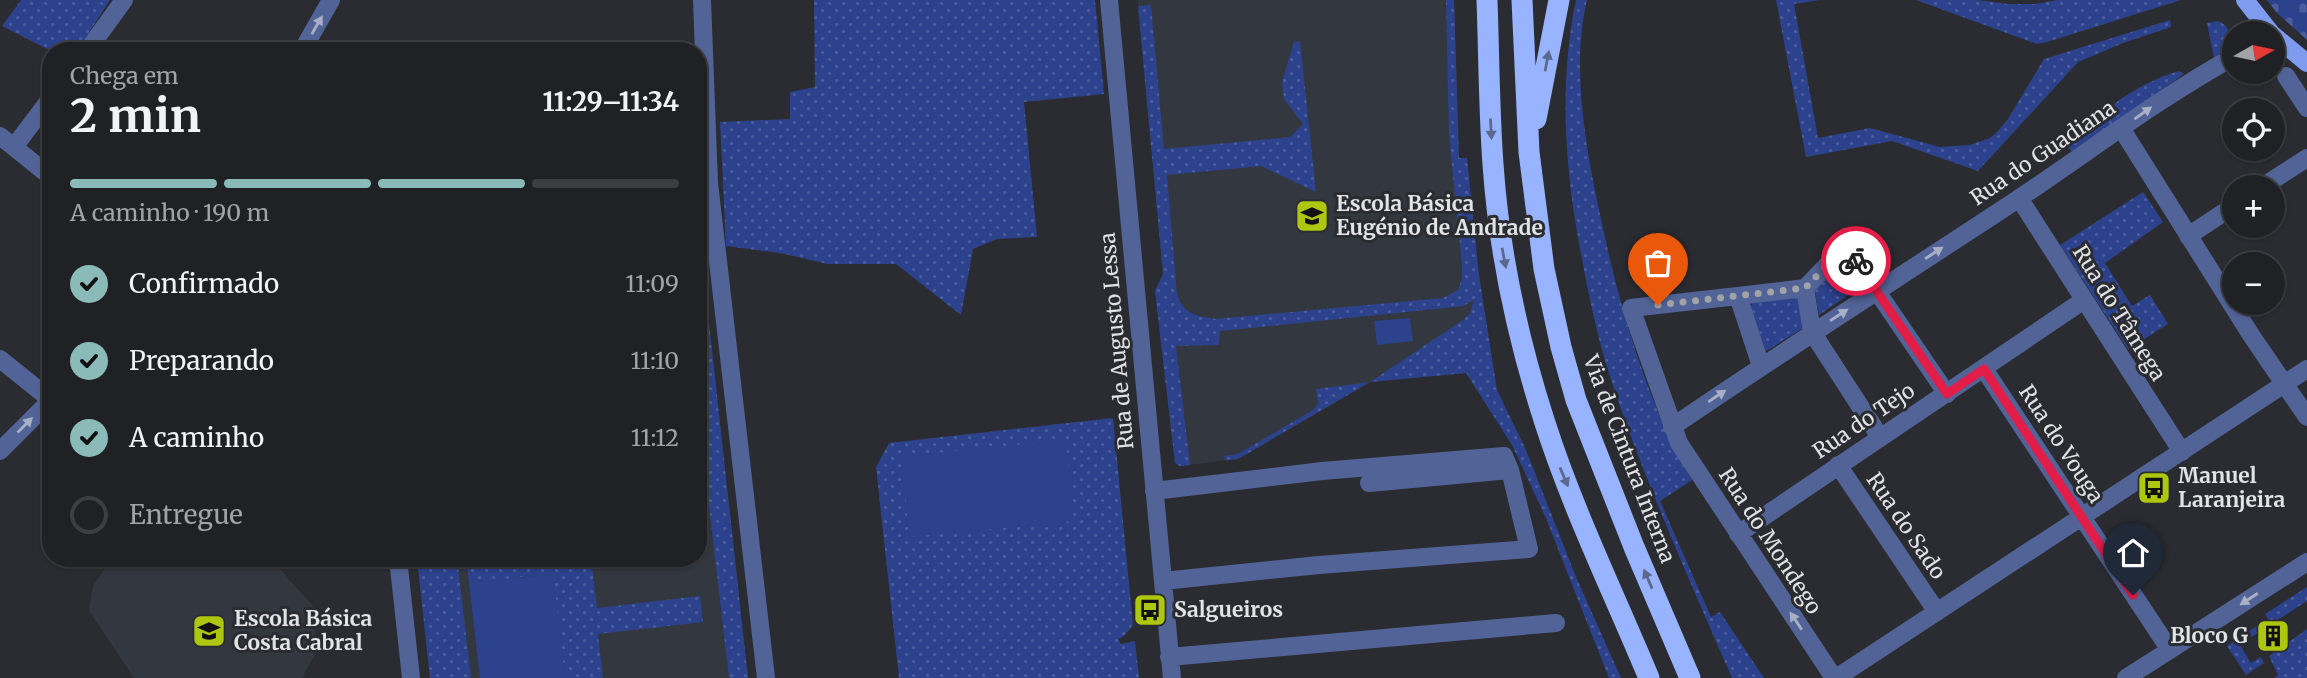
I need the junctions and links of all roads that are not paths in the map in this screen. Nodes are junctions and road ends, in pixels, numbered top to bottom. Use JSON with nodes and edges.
{"nodes":[{"id":1,"x":124,"y":0,"type":"edge"},
{"id":2,"x":331,"y":0,"type":"edge"},
{"id":3,"x":702,"y":0,"type":"edge"},
{"id":4,"x":1109,"y":0,"type":"edge"},
{"id":5,"x":1487,"y":0,"type":"edge"},
{"id":6,"x":1522,"y":0,"type":"edge"},
{"id":7,"x":1559,"y":0,"type":"edge"},
{"id":8,"x":2245,"y":0,"type":"edge"},
{"id":9,"x":2262,"y":21,"type":"edge"},
{"id":10,"x":94,"y":42,"type":"edge"},
{"id":11,"x":307,"y":42,"type":"edge"},
{"id":12,"x":702,"y":42,"type":"edge"},
{"id":13,"x":2286,"y":46,"type":"edge"},
{"id":14,"x":2222,"y":62,"type":"edge"},
{"id":15,"x":2307,"y":63,"type":"edge"},
{"id":16,"x":2286,"y":76,"type":"dead end"},
{"id":17,"x":42,"y":107,"type":"edge"},
{"id":18,"x":2307,"y":108,"type":"edge"},
{"id":19,"x":2121,"y":128,"type":"junction"},
{"id":20,"x":7,"y":141,"type":"edge"},
{"id":21,"x":1529,"y":152,"type":"junction"},
{"id":22,"x":2307,"y":158,"type":"edge"},
{"id":23,"x":42,"y":170,"type":"edge"},
{"id":24,"x":2281,"y":175,"type":"edge"},
{"id":25,"x":2019,"y":198,"type":"junction"},
{"id":26,"x":707,"y":207,"type":"edge"},
{"id":27,"x":2222,"y":214,"type":"edge"},
{"id":28,"x":2188,"y":236,"type":"junction"},
{"id":29,"x":1805,"y":288,"type":"junction"},
{"id":30,"x":1877,"y":290,"type":"junction"},
{"id":31,"x":1738,"y":296,"type":"junction"},
{"id":32,"x":2084,"y":300,"type":"junction"},
{"id":33,"x":1812,"y":332,"type":"junction"},
{"id":34,"x":0,"y":359,"type":"edge"},
{"id":35,"x":1761,"y":366,"type":"junction"},
{"id":36,"x":1984,"y":369,"type":"junction"},
{"id":37,"x":2307,"y":369,"type":"edge"},
{"id":38,"x":2285,"y":384,"type":"junction"},
{"id":39,"x":42,"y":393,"type":"edge"},
{"id":40,"x":1947,"y":394,"type":"junction"},
{"id":41,"x":42,"y":409,"type":"edge"},
{"id":42,"x":2307,"y":417,"type":"edge"},
{"id":43,"x":1672,"y":427,"type":"junction"},
{"id":44,"x":1880,"y":437,"type":"junction"},
{"id":45,"x":0,"y":451,"type":"edge"},
{"id":46,"x":2182,"y":452,"type":"junction"},
{"id":47,"x":1838,"y":465,"type":"junction"},
{"id":48,"x":1510,"y":470,"type":"junction"},
{"id":49,"x":1369,"y":483,"type":"dead end"},
{"id":50,"x":1154,"y":491,"type":"junction"},
{"id":51,"x":2082,"y":518,"type":"junction"},
{"id":52,"x":1738,"y":534,"type":"junction"},
{"id":53,"x":2307,"y":562,"type":"edge"},
{"id":54,"x":399,"y":567,"type":"edge"},
{"id":55,"x":1163,"y":581,"type":"junction"},
{"id":56,"x":1937,"y":612,"type":"junction"},
{"id":57,"x":1556,"y":623,"type":"dead end"},
{"id":58,"x":2169,"y":650,"type":"junction"},
{"id":59,"x":1169,"y":657,"type":"junction"},
{"id":60,"x":411,"y":678,"type":"edge"},
{"id":61,"x":766,"y":678,"type":"edge"},
{"id":62,"x":1172,"y":678,"type":"edge"},
{"id":63,"x":1650,"y":678,"type":"edge"},
{"id":64,"x":1690,"y":678,"type":"edge"},
{"id":65,"x":1835,"y":678,"type":"edge"},
{"id":66,"x":2126,"y":678,"type":"edge"}],
"edges":[{"from":1,"to":10,"type":"street"},
{"from":11,"to":2,"type":"street","one_way":true},
{"from":3,"to":12,"type":"street"},
{"from":4,"to":50,"type":"street","name":"Rua de Augusto Lessa"},
{"from":5,"to":63,"type":"highway","one_way":true},
{"from":6,"to":21,"type":"highway","name":"Via de Cintura Interna"},
{"from":21,"to":7,"type":"highway","one_way":true},
{"from":8,"to":9,"type":"main road"},
{"from":13,"to":15,"type":"main road"},
{"from":19,"to":14,"type":"street","name":"Rua do Guadiana","one_way":true},
{"from":16,"to":18,"type":"street"},
{"from":17,"to":20,"type":"street"},
{"from":19,"to":25,"type":"street","name":"Rua do Guadiana"},
{"from":19,"to":28,"type":"street"},
{"from":20,"to":23,"type":"street"},
{"from":64,"to":21,"type":"highway","name":"Via de Cintura Interna","one_way":true},
{"from":22,"to":24,"type":"street"},
{"from":30,"to":25,"type":"street","name":"Rua do Guadiana","one_way":true},
{"from":25,"to":32,"type":"street","name":"Rua do Tâmega"},
{"from":26,"to":61,"type":"street"},
{"from":27,"to":28,"type":"street"},
{"from":28,"to":38,"type":"street"},
{"from":29,"to":30,"type":"street"},
{"from":29,"to":31,"type":"street"},
{"from":29,"to":33,"type":"street"},
{"from":33,"to":30,"type":"street","name":"Rua do Guadiana","one_way":true},
{"from":30,"to":40,"type":"street"},
{"from":31,"to":35,"type":"street"},
{"from":31,"to":43,"type":"street","name":"Rua do Mondego"},
{"from":32,"to":36,"type":"street","name":"Rua do Tejo"},
{"from":32,"to":46,"type":"street","name":"Rua do Tâmega"},
{"from":33,"to":35,"type":"street","name":"Rua do Guadiana"},
{"from":33,"to":44,"type":"street"},
{"from":34,"to":39,"type":"street"},
{"from":43,"to":35,"type":"street","name":"Rua do Guadiana","one_way":true},
{"from":36,"to":40,"type":"street","name":"Rua do Tejo"},
{"from":36,"to":51,"type":"street","name":"Rua do Vouga"},
{"from":37,"to":38,"type":"street"},
{"from":38,"to":42,"type":"street"},
{"from":38,"to":46,"type":"street"},
{"from":40,"to":44,"type":"street","name":"Rua do Tejo"},
{"from":45,"to":41,"type":"street","one_way":true},
{"from":43,"to":52,"type":"street","name":"Rua do Mondego"},
{"from":44,"to":47,"type":"street","name":"Rua do Tejo"},
{"from":46,"to":51,"type":"street"},
{"from":47,"to":52,"type":"street","name":"Rua do Tejo"},
{"from":47,"to":56,"type":"street","name":"Rua do Sado"},
{"from":48,"to":49,"type":"street"},
{"from":48,"to":50,"type":"street"},
{"from":48,"to":55,"type":"street"},
{"from":50,"to":55,"type":"street","name":"Rua de Augusto Lessa"},
{"from":51,"to":56,"type":"street"},
{"from":51,"to":58,"type":"street","name":"Rua do Vouga"},
{"from":65,"to":52,"type":"street","name":"Rua do Mondego","one_way":true},
{"from":53,"to":58,"type":"street","one_way":true},
{"from":54,"to":60,"type":"street"},
{"from":55,"to":59,"type":"street","name":"Rua de Augusto Lessa"},
{"from":56,"to":65,"type":"street"},
{"from":57,"to":59,"type":"street"},
{"from":58,"to":66,"type":"street"},
{"from":59,"to":62,"type":"street","name":"Rua de Augusto Lessa"}]}
